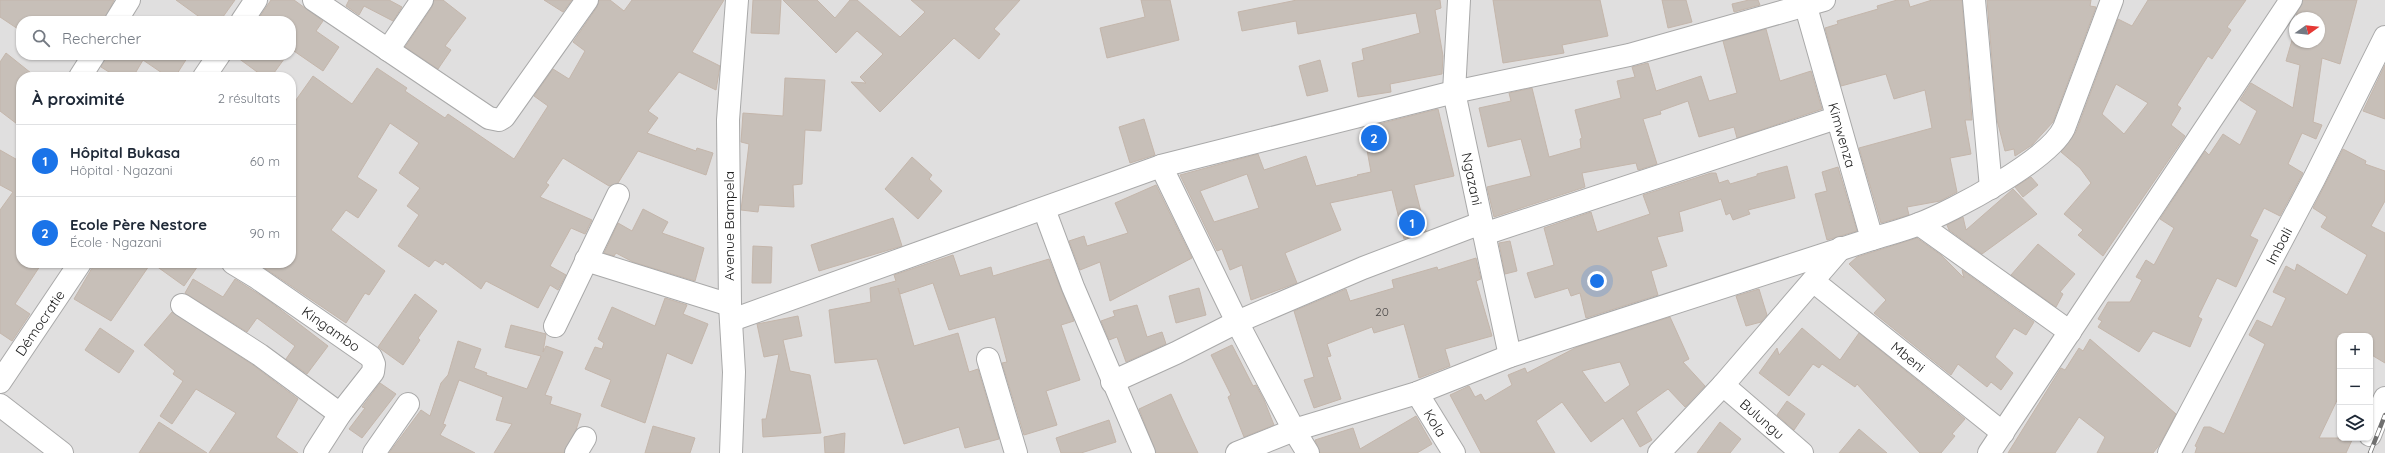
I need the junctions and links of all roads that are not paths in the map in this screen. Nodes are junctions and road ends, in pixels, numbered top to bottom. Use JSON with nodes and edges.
{"nodes":[{"id":1,"x":129,"y":0,"type":"edge"},
{"id":2,"x":314,"y":0,"type":"edge"},
{"id":3,"x":422,"y":0,"type":"edge"},
{"id":4,"x":587,"y":0,"type":"edge"},
{"id":5,"x":737,"y":0,"type":"edge"},
{"id":6,"x":1458,"y":0,"type":"edge"},
{"id":7,"x":1974,"y":0,"type":"edge"},
{"id":8,"x":2112,"y":0,"type":"edge"},
{"id":9,"x":2291,"y":0,"type":"edge"},
{"id":10,"x":1811,"y":2,"type":"edge"},
{"id":11,"x":119,"y":16,"type":"edge"},
{"id":12,"x":2385,"y":37,"type":"edge"},
{"id":13,"x":388,"y":50,"type":"junction"},
{"id":14,"x":91,"y":60,"type":"edge"},
{"id":15,"x":216,"y":60,"type":"edge"},
{"id":16,"x":83,"y":72,"type":"edge"},
{"id":17,"x":207,"y":72,"type":"edge"},
{"id":18,"x":1454,"y":92,"type":"junction"},
{"id":19,"x":1836,"y":118,"type":"junction"},
{"id":20,"x":1161,"y":166,"type":"junction"},
{"id":21,"x":1990,"y":188,"type":"junction"},
{"id":22,"x":618,"y":195,"type":"dead end"},
{"id":23,"x":1044,"y":208,"type":"junction"},
{"id":24,"x":1920,"y":224,"type":"junction"},
{"id":25,"x":1482,"y":229,"type":"junction"},
{"id":26,"x":1872,"y":239,"type":"junction"},
{"id":27,"x":1841,"y":248,"type":"junction"},
{"id":28,"x":586,"y":260,"type":"junction"},
{"id":29,"x":77,"y":268,"type":"edge"},
{"id":30,"x":241,"y":268,"type":"edge"},
{"id":31,"x":1813,"y":281,"type":"junction"},
{"id":32,"x":182,"y":305,"type":"dead end"},
{"id":33,"x":731,"y":312,"type":"junction"},
{"id":34,"x":1237,"y":322,"type":"junction"},
{"id":35,"x":555,"y":326,"type":"dead end"},
{"id":36,"x":2070,"y":332,"type":"junction"},
{"id":37,"x":1510,"y":356,"type":"junction"},
{"id":38,"x":988,"y":360,"type":"dead end"},
{"id":39,"x":0,"y":382,"type":"edge"},
{"id":40,"x":1112,"y":382,"type":"junction"},
{"id":41,"x":1723,"y":385,"type":"junction"},
{"id":42,"x":1417,"y":393,"type":"junction"},
{"id":43,"x":2385,"y":398,"type":"edge"},
{"id":44,"x":408,"y":404,"type":"dead end"},
{"id":45,"x":0,"y":405,"type":"edge"},
{"id":46,"x":340,"y":414,"type":"junction"},
{"id":47,"x":2373,"y":428,"type":"edge"},
{"id":48,"x":1294,"y":430,"type":"junction"},
{"id":49,"x":2003,"y":433,"type":"junction"},
{"id":50,"x":2368,"y":441,"type":"edge"},
{"id":51,"x":62,"y":453,"type":"edge"},
{"id":52,"x":315,"y":453,"type":"edge"},
{"id":53,"x":374,"y":453,"type":"edge"},
{"id":54,"x":730,"y":453,"type":"edge"},
{"id":55,"x":1016,"y":453,"type":"edge"},
{"id":56,"x":1144,"y":453,"type":"edge"},
{"id":57,"x":1237,"y":453,"type":"edge"},
{"id":58,"x":1308,"y":453,"type":"edge"},
{"id":59,"x":1454,"y":453,"type":"edge"},
{"id":60,"x":1659,"y":453,"type":"edge"},
{"id":61,"x":1802,"y":453,"type":"edge"},
{"id":62,"x":1989,"y":453,"type":"edge"},
{"id":63,"x":2169,"y":453,"type":"edge"},
{"id":64,"x":2363,"y":453,"type":"edge"}],
"edges":[{"from":1,"to":11,"type":"street"},
{"from":2,"to":13,"type":"street"},
{"from":3,"to":13,"type":"street"},
{"from":4,"to":13,"type":"street"},
{"from":5,"to":33,"type":"street","name":"Avenue Bampela"},
{"from":6,"to":18,"type":"street","name":"Ngazani"},
{"from":7,"to":21,"type":"street"},
{"from":8,"to":21,"type":"street"},
{"from":9,"to":36,"type":"street"},
{"from":10,"to":18,"type":"street"},
{"from":10,"to":19,"type":"street","name":"Kimwenza"},
{"from":12,"to":63,"type":"street","name":"Imbali"},
{"from":14,"to":16,"type":"street"},
{"from":15,"to":17,"type":"street"},
{"from":18,"to":20,"type":"street"},
{"from":18,"to":25,"type":"street","name":"Ngazani"},
{"from":19,"to":25,"type":"street"},
{"from":19,"to":26,"type":"street","name":"Kimwenza"},
{"from":20,"to":23,"type":"street"},
{"from":20,"to":34,"type":"street"},
{"from":21,"to":24,"type":"street"},
{"from":22,"to":28,"type":"street"},
{"from":23,"to":33,"type":"street"},
{"from":23,"to":40,"type":"street"},
{"from":24,"to":26,"type":"street"},
{"from":24,"to":36,"type":"street"},
{"from":25,"to":34,"type":"street"},
{"from":25,"to":37,"type":"street","name":"Ngazani"},
{"from":26,"to":27,"type":"street"},
{"from":27,"to":31,"type":"street"},
{"from":27,"to":37,"type":"street"},
{"from":28,"to":33,"type":"street"},
{"from":28,"to":35,"type":"street"},
{"from":29,"to":39,"type":"street","name":"Démocratie"},
{"from":30,"to":46,"type":"street","name":"Kingambo"},
{"from":31,"to":41,"type":"street"},
{"from":31,"to":49,"type":"street","name":"Mbeni"},
{"from":32,"to":46,"type":"street"},
{"from":33,"to":54,"type":"street","name":"Avenue Bampela"},
{"from":34,"to":40,"type":"street"},
{"from":34,"to":48,"type":"street"},
{"from":36,"to":49,"type":"street"},
{"from":37,"to":42,"type":"street"},
{"from":38,"to":55,"type":"street"},
{"from":40,"to":56,"type":"street"},
{"from":41,"to":60,"type":"street"},
{"from":41,"to":61,"type":"street","name":"Bulungu"},
{"from":42,"to":48,"type":"street"},
{"from":42,"to":59,"type":"street","name":"Kola"},
{"from":43,"to":47,"type":"street"},
{"from":44,"to":53,"type":"street"},
{"from":45,"to":51,"type":"street"},
{"from":46,"to":52,"type":"street","name":"Kingambo"},
{"from":48,"to":57,"type":"street"},
{"from":48,"to":58,"type":"street"},
{"from":49,"to":62,"type":"street"},
{"from":50,"to":64,"type":"street"}]}
